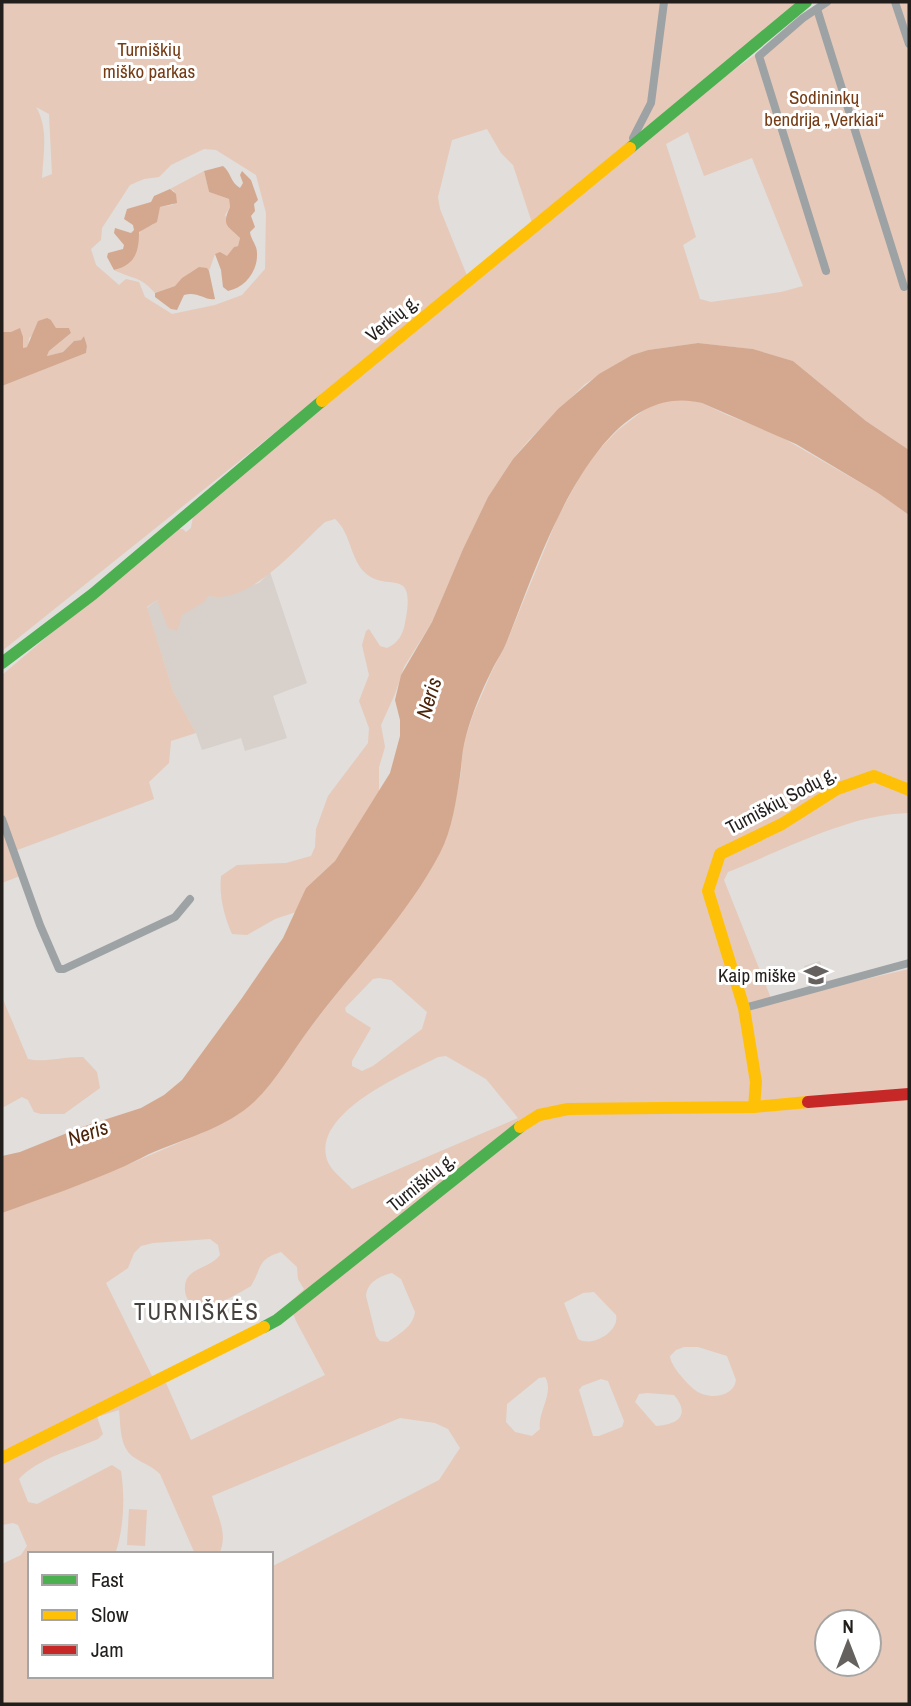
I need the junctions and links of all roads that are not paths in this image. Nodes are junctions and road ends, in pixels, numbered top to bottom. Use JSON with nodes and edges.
{"nodes":[{"id":1,"x":664,"y":2,"type":"edge"},
{"id":2,"x":827,"y":2,"type":"edge"},
{"id":3,"x":895,"y":2,"type":"edge"},
{"id":4,"x":812,"y":6,"type":"edge"},
{"id":5,"x":909,"y":44,"type":"edge"},
{"id":6,"x":635,"y":145,"type":"junction"},
{"id":7,"x":826,"y":271,"type":"dead end"},
{"id":8,"x":904,"y":287,"type":"dead end"},
{"id":9,"x":2,"y":663,"type":"edge"},
{"id":10,"x":909,"y":790,"type":"edge"},
{"id":11,"x":2,"y":819,"type":"edge"},
{"id":12,"x":190,"y":899,"type":"dead end"},
{"id":13,"x":909,"y":962,"type":"edge"},
{"id":14,"x":744,"y":1009,"type":"junction"},
{"id":15,"x":909,"y":1094,"type":"edge"},
{"id":16,"x":754,"y":1107,"type":"junction"},
{"id":17,"x":2,"y":1458,"type":"edge"}],
"edges":[{"from":1,"to":6,"type":"street"},
{"from":2,"to":4,"type":"street"},
{"from":3,"to":5,"type":"street"},
{"from":4,"to":6,"type":"street","name":"Verkių g."},
{"from":4,"to":7,"type":"street"},
{"from":4,"to":8,"type":"street"},
{"from":6,"to":9,"type":"street","name":"Verkių g."},
{"from":10,"to":14,"type":"street","name":"Turniškių Sodų g."},
{"from":11,"to":12,"type":"street"},
{"from":13,"to":14,"type":"street"},
{"from":14,"to":16,"type":"street","name":"Turniškių Sodų g."},
{"from":15,"to":16,"type":"street","name":"Turniškių g."},
{"from":16,"to":17,"type":"street","name":"Turniškių g."}]}
